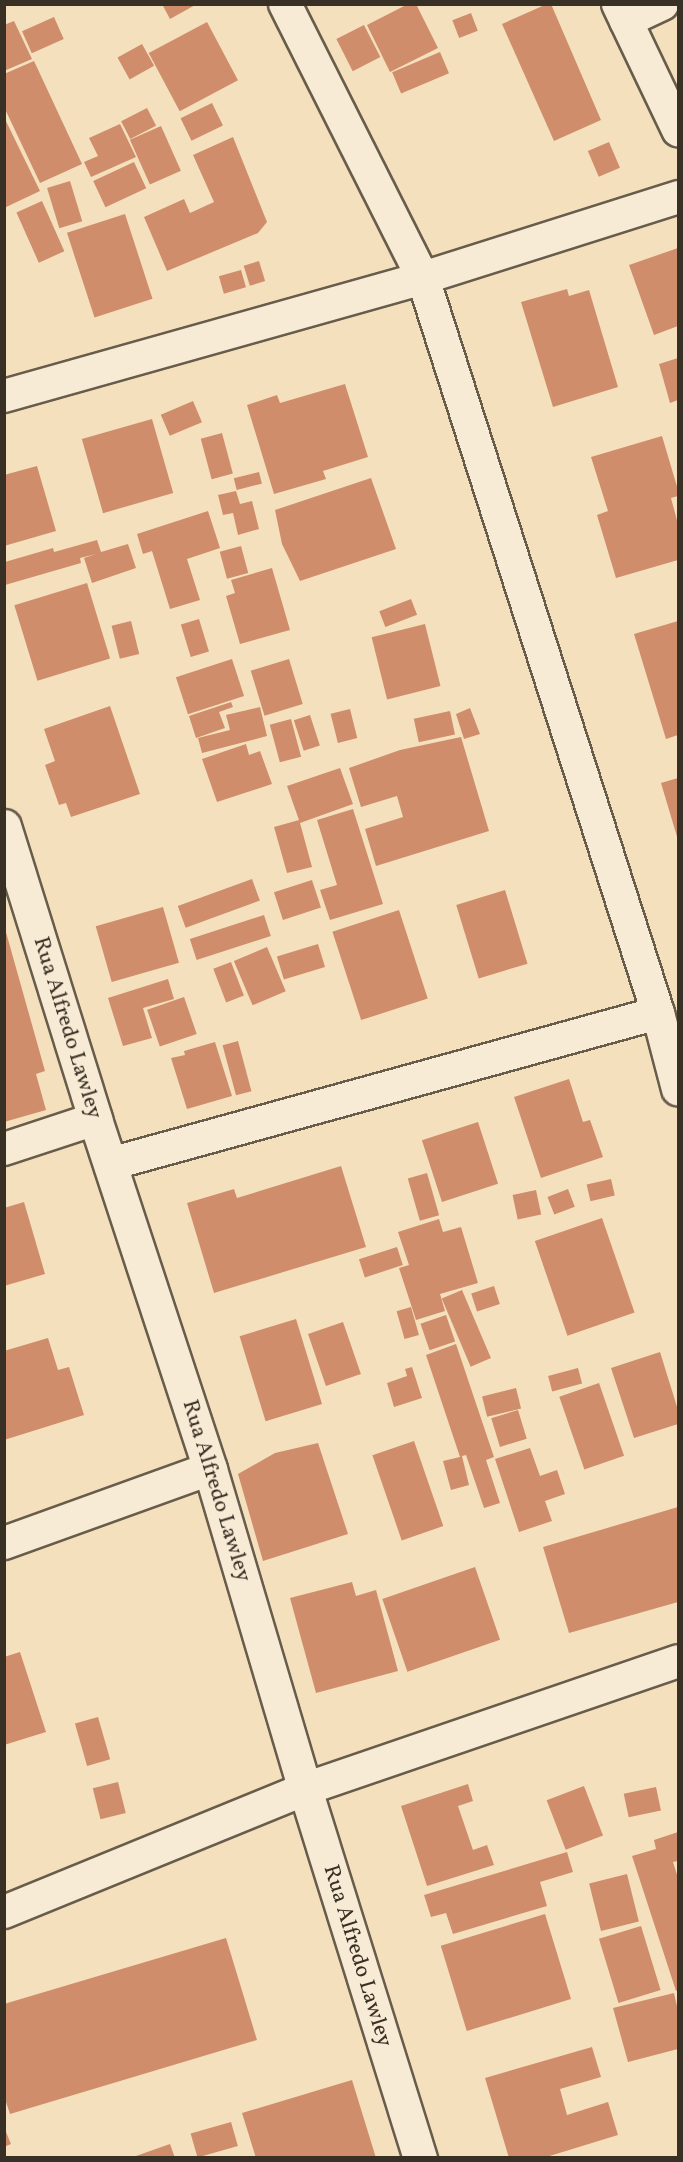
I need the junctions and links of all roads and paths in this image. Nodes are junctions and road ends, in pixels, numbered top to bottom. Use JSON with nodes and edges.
{"nodes":[{"id":1,"x":285,"y":4,"type":"edge"},
{"id":2,"x":662,"y":4,"type":"edge"},
{"id":3,"x":622,"y":13,"type":"edge"},
{"id":4,"x":678,"y":130,"type":"edge"},
{"id":5,"x":678,"y":197,"type":"edge"},
{"id":6,"x":423,"y":278,"type":"junction"},
{"id":7,"x":4,"y":396,"type":"edge"},
{"id":8,"x":4,"y":826,"type":"edge"},
{"id":9,"x":658,"y":1012,"type":"junction"},
{"id":10,"x":678,"y":1089,"type":"edge"},
{"id":11,"x":95,"y":1119,"type":"junction"},
{"id":12,"x":4,"y":1149,"type":"edge"},
{"id":13,"x":110,"y":1164,"type":"junction"},
{"id":14,"x":210,"y":1469,"type":"junction"},
{"id":15,"x":4,"y":1543,"type":"edge"},
{"id":16,"x":678,"y":1661,"type":"edge"},
{"id":17,"x":305,"y":1789,"type":"junction"},
{"id":18,"x":4,"y":1912,"type":"edge"},
{"id":19,"x":420,"y":2157,"type":"edge"}],
"edges":[{"from":1,"to":6,"type":"street"},
{"from":2,"to":3,"type":"street"},
{"from":3,"to":4,"type":"street"},
{"from":5,"to":6,"type":"street"},
{"from":6,"to":7,"type":"street"},
{"from":6,"to":9,"type":"street"},
{"from":8,"to":11,"type":"main road","name":"Rua Alfredo Lawley"},
{"from":9,"to":10,"type":"street"},
{"from":9,"to":13,"type":"street"},
{"from":11,"to":12,"type":"street"},
{"from":11,"to":13,"type":"main road","name":"Rua Alfredo Lawley"},
{"from":13,"to":14,"type":"main road","name":"Rua Alfredo Lawley"},
{"from":14,"to":15,"type":"street"},
{"from":14,"to":17,"type":"main road","name":"Rua Alfredo Lawley"},
{"from":16,"to":17,"type":"street"},
{"from":17,"to":18,"type":"street"},
{"from":17,"to":19,"type":"main road","name":"Rua Alfredo Lawley"}]}
